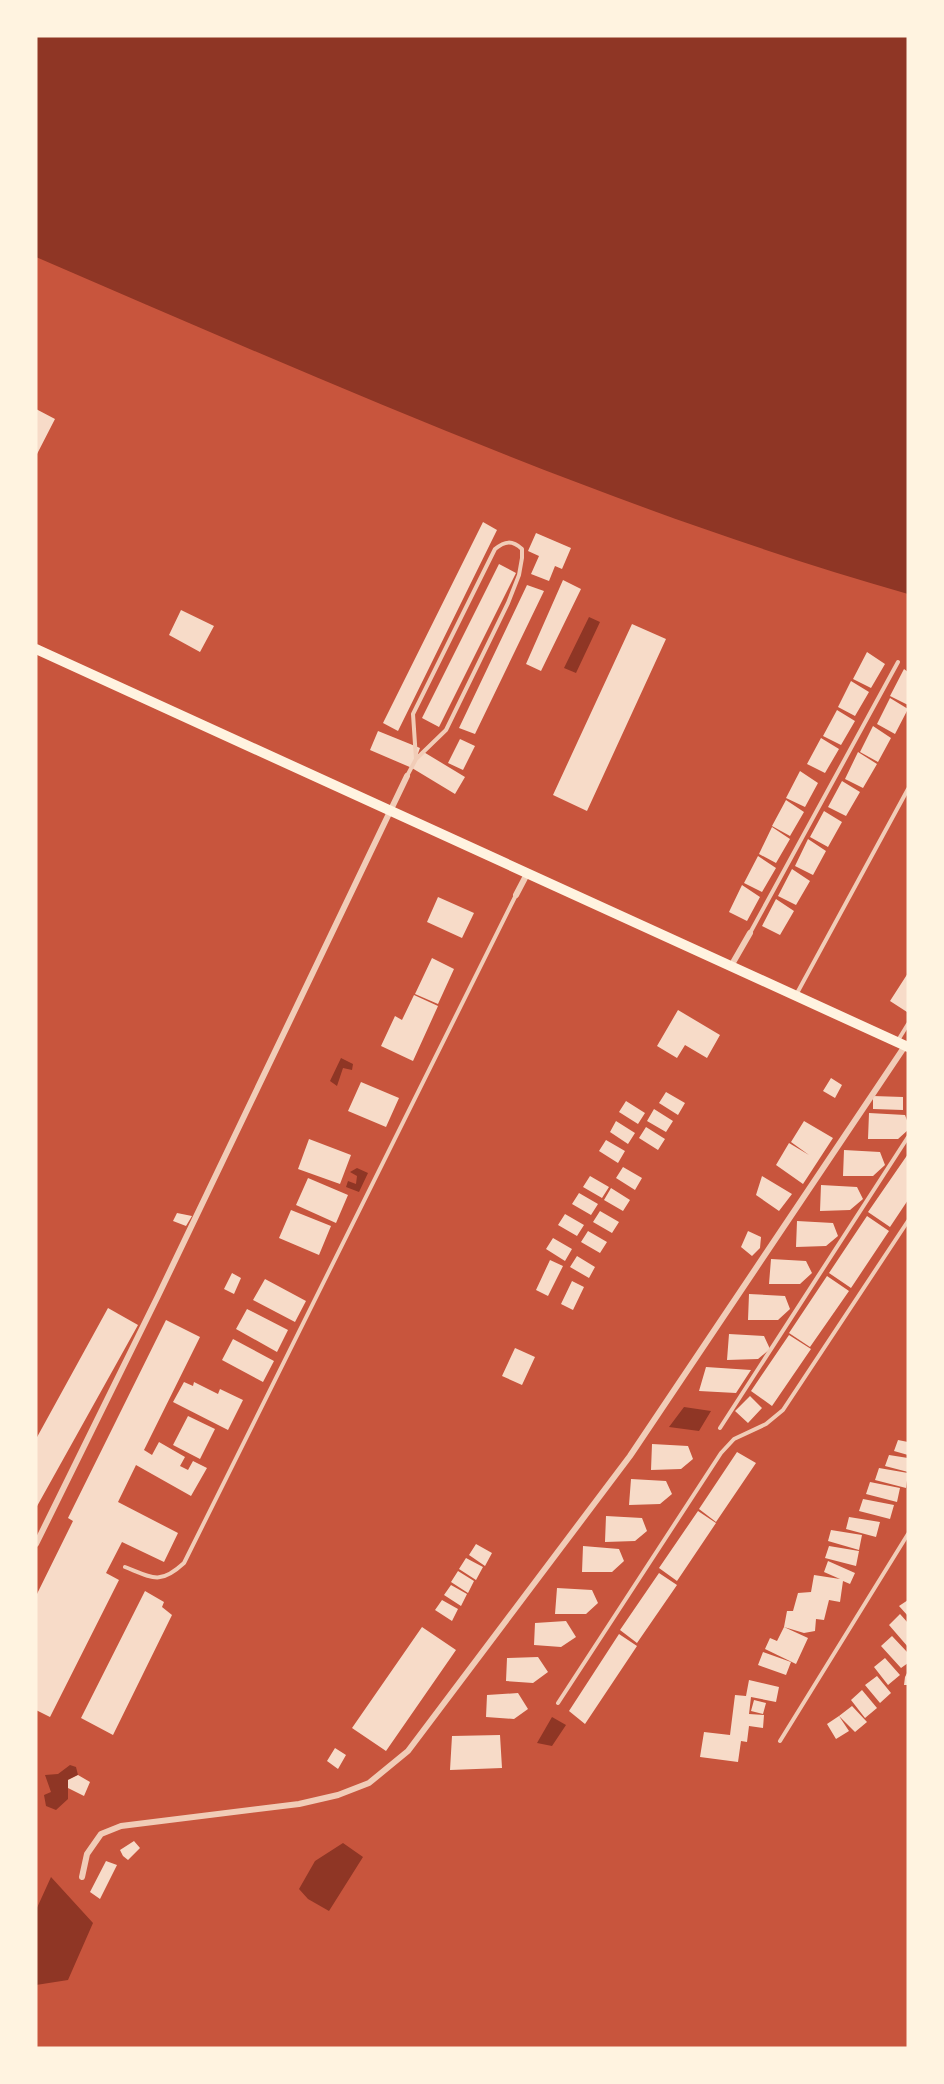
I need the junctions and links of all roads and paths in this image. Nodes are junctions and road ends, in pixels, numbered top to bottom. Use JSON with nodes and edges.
{"nodes":[{"id":1,"x":36,"y":649,"type":"edge"},
{"id":2,"x":898,"y":662,"type":"dead end"},
{"id":3,"x":416,"y":759,"type":"junction"},
{"id":4,"x":407,"y":776,"type":"joint"},
{"id":5,"x":908,"y":789,"type":"edge"},
{"id":6,"x":390,"y":810,"type":"junction"},
{"id":7,"x":527,"y":874,"type":"junction"},
{"id":8,"x":516,"y":896,"type":"joint"},
{"id":9,"x":750,"y":933,"type":"joint"},
{"id":10,"x":732,"y":966,"type":"junction"},
{"id":11,"x":795,"y":995,"type":"junction"},
{"id":12,"x":908,"y":1024,"type":"edge"},
{"id":13,"x":903,"y":1045,"type":"edge"},
{"id":14,"x":908,"y":1137,"type":"edge"},
{"id":15,"x":908,"y":1221,"type":"edge"},
{"id":16,"x":720,"y":1428,"type":"dead end"},
{"id":17,"x":908,"y":1534,"type":"edge"},
{"id":18,"x":36,"y":1544,"type":"edge"},
{"id":19,"x":125,"y":1567,"type":"dead end"},
{"id":20,"x":558,"y":1703,"type":"dead end"},
{"id":21,"x":780,"y":1741,"type":"dead end"},
{"id":22,"x":82,"y":1877,"type":"dead end"}],
"edges":[{"from":1,"to":6,"type":"main road"},
{"from":2,"to":9,"type":"lane"},
{"from":3,"to":3,"type":"lane"},
{"from":3,"to":4,"type":"lane"},
{"from":4,"to":6,"type":"street"},
{"from":5,"to":11,"type":"lane"},
{"from":6,"to":7,"type":"main road"},
{"from":6,"to":18,"type":"street"},
{"from":7,"to":8,"type":"street"},
{"from":7,"to":10,"type":"main road"},
{"from":8,"to":19,"type":"lane"},
{"from":9,"to":10,"type":"street"},
{"from":10,"to":11,"type":"main road"},
{"from":11,"to":13,"type":"main road"},
{"from":12,"to":13,"type":"lane"},
{"from":13,"to":22,"type":"street"},
{"from":14,"to":16,"type":"lane"},
{"from":15,"to":20,"type":"lane"},
{"from":17,"to":21,"type":"lane"}]}
